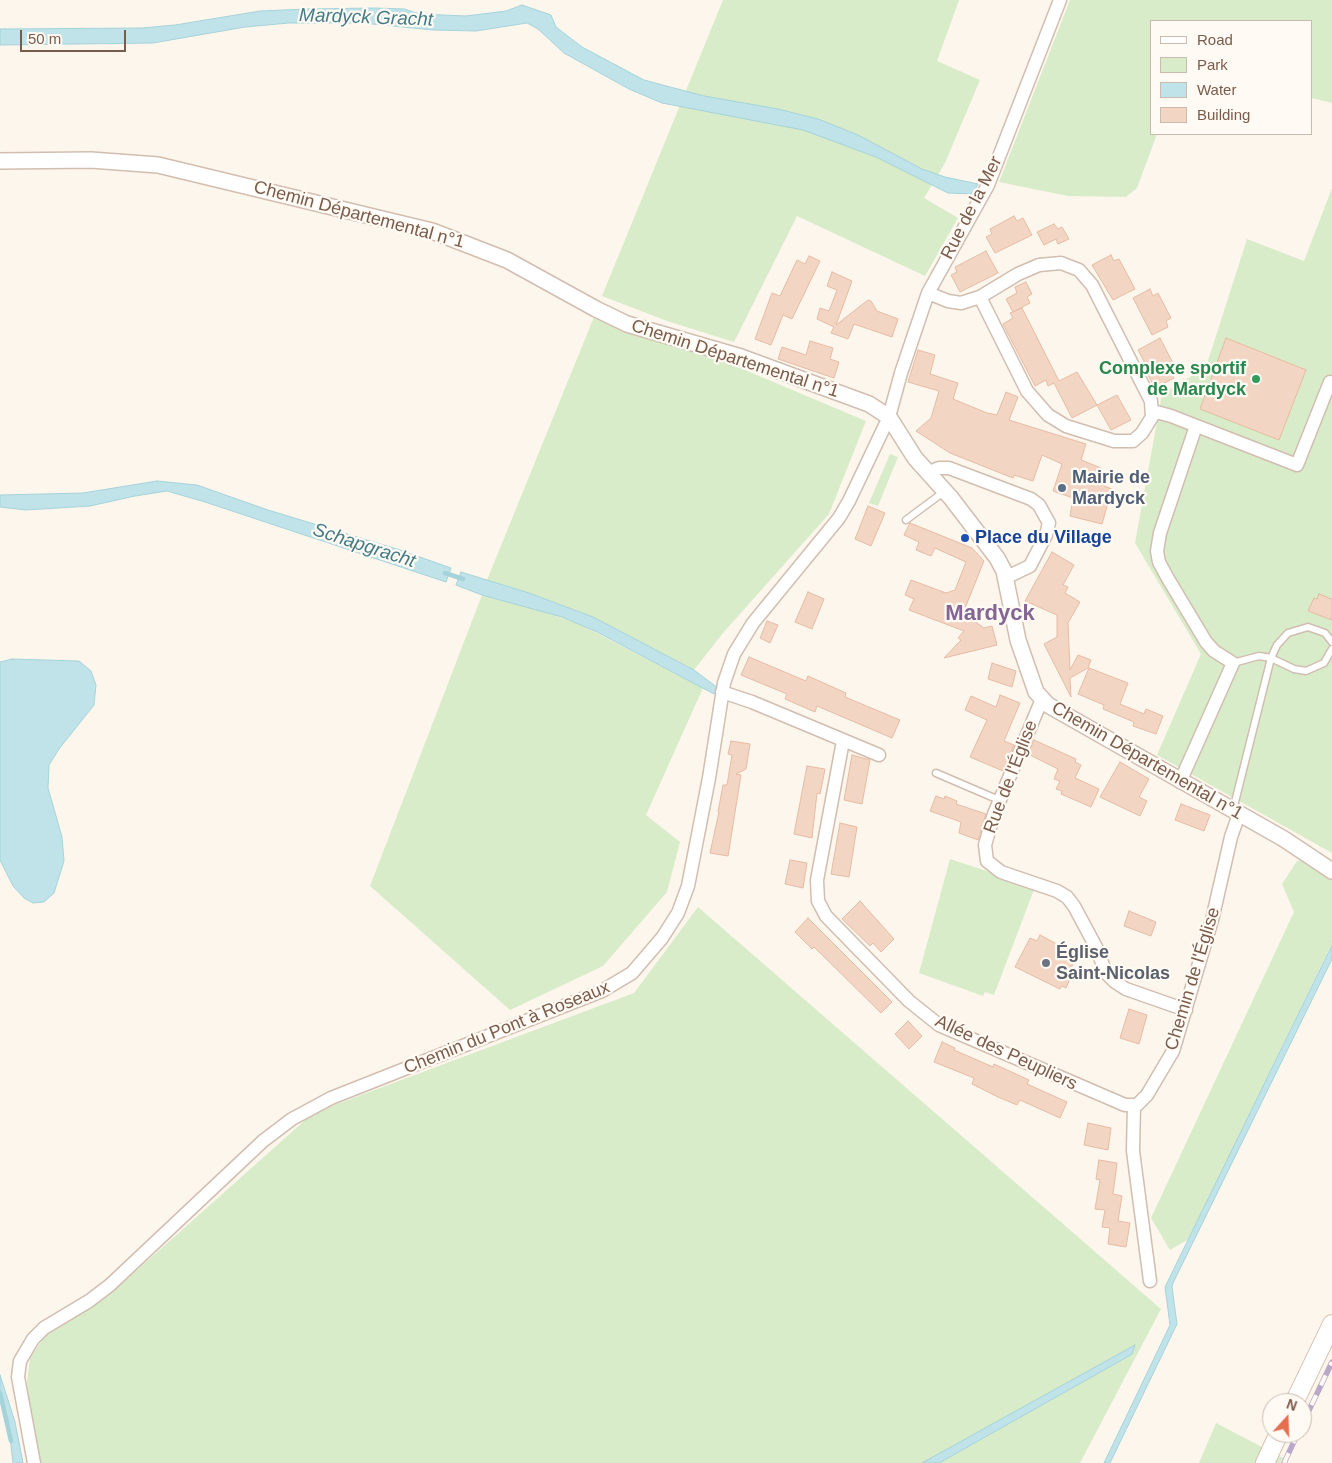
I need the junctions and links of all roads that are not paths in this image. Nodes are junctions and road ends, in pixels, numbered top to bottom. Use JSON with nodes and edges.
{"nodes":[{"id":1,"x":1060,"y":0,"type":"edge"},
{"id":2,"x":0,"y":161,"type":"edge"},
{"id":3,"x":928,"y":293,"type":"junction"},
{"id":4,"x":980,"y":298,"type":"junction"},
{"id":5,"x":1330,"y":382,"type":"dead end"},
{"id":6,"x":1153,"y":411,"type":"junction"},
{"id":7,"x":888,"y":417,"type":"junction"},
{"id":8,"x":1196,"y":426,"type":"junction"},
{"id":9,"x":927,"y":473,"type":"junction"},
{"id":10,"x":945,"y":491,"type":"junction"},
{"id":11,"x":906,"y":520,"type":"dead end"},
{"id":12,"x":1005,"y":578,"type":"junction"},
{"id":13,"x":1332,"y":642,"type":"edge"},
{"id":14,"x":1332,"y":649,"type":"edge"},
{"id":15,"x":1271,"y":658,"type":"junction"},
{"id":16,"x":1233,"y":663,"type":"junction"},
{"id":17,"x":722,"y":692,"type":"junction"},
{"id":18,"x":1042,"y":699,"type":"junction"},
{"id":19,"x":843,"y":741,"type":"junction"},
{"id":20,"x":879,"y":755,"type":"dead end"},
{"id":21,"x":936,"y":772,"type":"dead end"},
{"id":22,"x":1180,"y":782,"type":"junction"},
{"id":23,"x":999,"y":800,"type":"junction"},
{"id":24,"x":1236,"y":813,"type":"junction"},
{"id":25,"x":1332,"y":871,"type":"edge"},
{"id":26,"x":1186,"y":1010,"type":"junction"},
{"id":27,"x":1134,"y":1105,"type":"junction"},
{"id":28,"x":1150,"y":1282,"type":"dead end"},
{"id":29,"x":1332,"y":1324,"type":"edge"},
{"id":30,"x":1299,"y":1393,"type":"edge"},
{"id":31,"x":1274,"y":1443,"type":"edge"},
{"id":32,"x":34,"y":1463,"type":"edge"},
{"id":33,"x":1265,"y":1463,"type":"edge"}],
"edges":[{"from":1,"to":3,"type":"street","name":"Rue de la Mer"},
{"from":2,"to":7,"type":"street","name":"Chemin Départemental n°1"},
{"from":3,"to":4,"type":"street"},
{"from":3,"to":7,"type":"street","name":"Rue de la Mer"},
{"from":4,"to":6,"type":"street"},
{"from":4,"to":6,"type":"street"},
{"from":5,"to":8,"type":"street"},
{"from":6,"to":8,"type":"street"},
{"from":7,"to":9,"type":"street","name":"Chemin Départemental n°1"},
{"from":7,"to":17,"type":"street","name":"Chemin du Pont à Roseaux"},
{"from":8,"to":16,"type":"street"},
{"from":9,"to":10,"type":"street","name":"Chemin Départemental n°1"},
{"from":9,"to":12,"type":"street"},
{"from":10,"to":11,"type":"lane"},
{"from":10,"to":12,"type":"street","name":"Chemin Départemental n°1"},
{"from":12,"to":18,"type":"street","name":"Chemin Départemental n°1"},
{"from":13,"to":15,"type":"lane"},
{"from":14,"to":15,"type":"lane"},
{"from":15,"to":16,"type":"lane"},
{"from":15,"to":24,"type":"lane"},
{"from":16,"to":22,"type":"street"},
{"from":17,"to":19,"type":"street"},
{"from":17,"to":32,"type":"street","name":"Chemin du Pont à Roseaux"},
{"from":18,"to":22,"type":"street","name":"Chemin Départemental n°1"},
{"from":18,"to":23,"type":"street","name":"Rue de l'Église"},
{"from":19,"to":20,"type":"street"},
{"from":19,"to":27,"type":"street","name":"Allée des Peupliers"},
{"from":21,"to":23,"type":"lane"},
{"from":22,"to":24,"type":"street","name":"Chemin Départemental n°1"},
{"from":23,"to":26,"type":"street","name":"Rue de l'Église"},
{"from":24,"to":25,"type":"street","name":"Chemin Départemental n°1"},
{"from":24,"to":26,"type":"street","name":"Chemin de l'Église"},
{"from":26,"to":27,"type":"street","name":"Chemin de l'Église"},
{"from":27,"to":28,"type":"street"},
{"from":29,"to":30,"type":"main road"},
{"from":31,"to":33,"type":"main road"}]}
